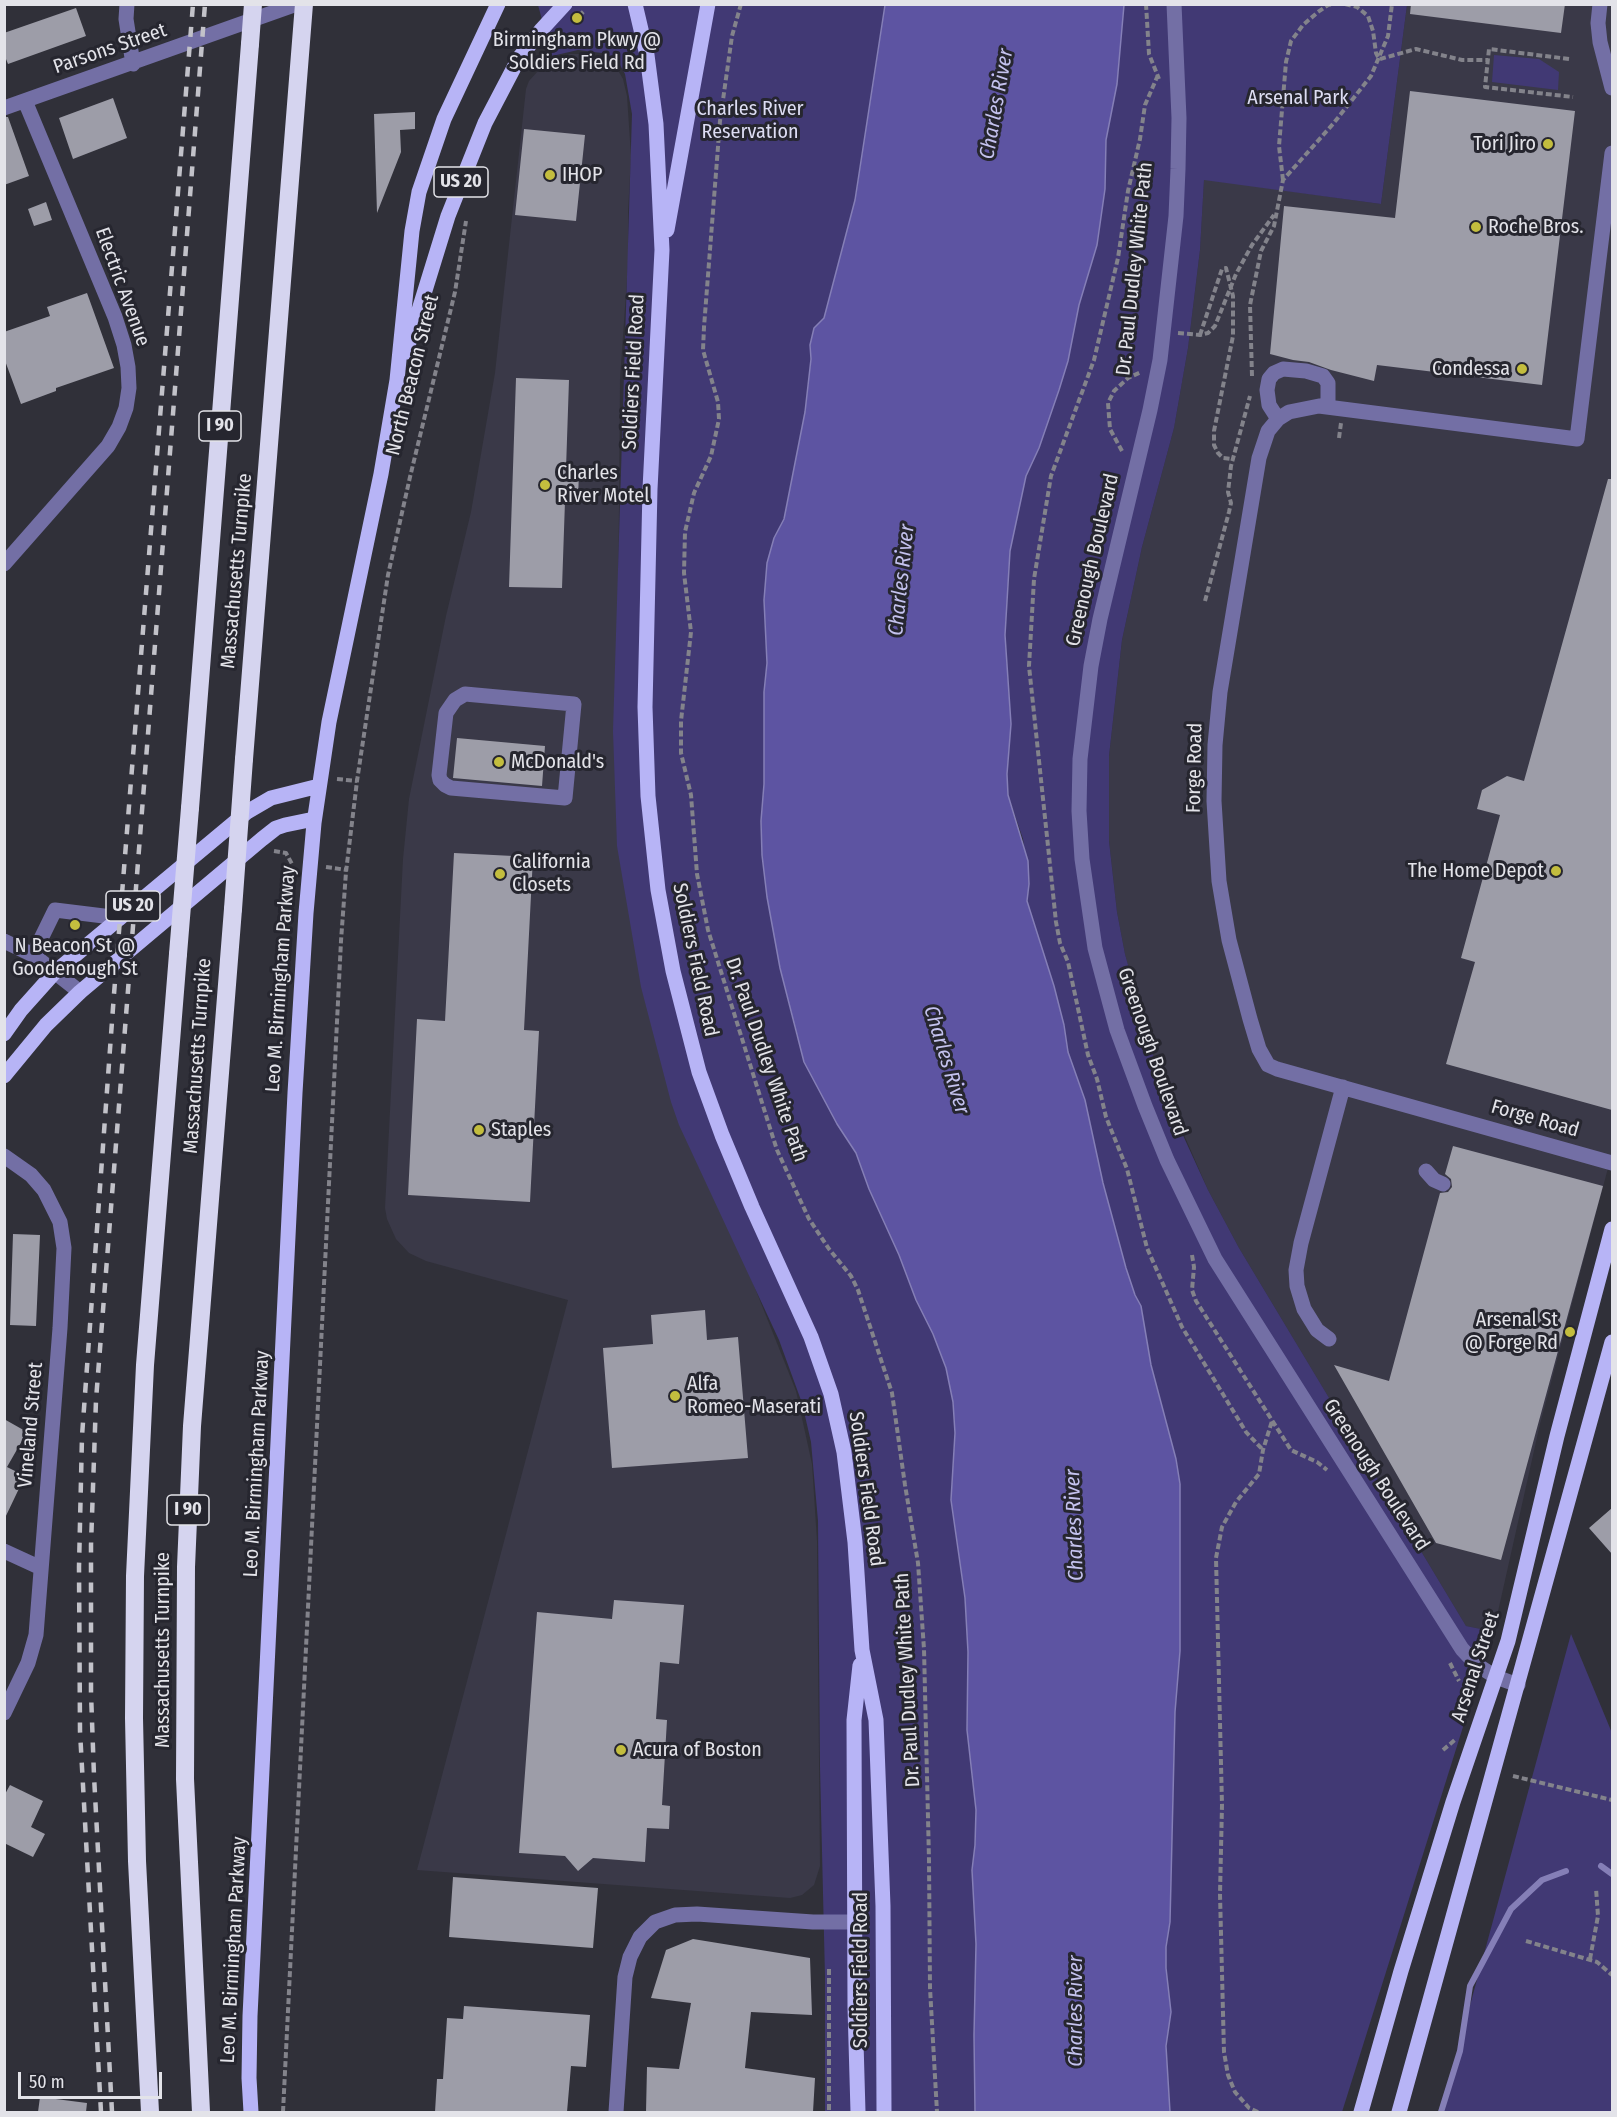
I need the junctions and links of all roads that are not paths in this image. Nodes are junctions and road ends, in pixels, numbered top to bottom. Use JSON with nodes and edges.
{"nodes":[{"id":1,"x":127,"y":4,"type":"edge"},
{"id":2,"x":253,"y":4,"type":"edge"},
{"id":3,"x":297,"y":4,"type":"edge"},
{"id":4,"x":304,"y":4,"type":"edge"},
{"id":5,"x":498,"y":4,"type":"edge"},
{"id":6,"x":565,"y":4,"type":"edge"},
{"id":7,"x":635,"y":4,"type":"edge"},
{"id":8,"x":708,"y":4,"type":"edge"},
{"id":9,"x":1174,"y":4,"type":"edge"},
{"id":10,"x":1600,"y":4,"type":"edge"},
{"id":11,"x":133,"y":64,"type":"junction"},
{"id":12,"x":1612,"y":88,"type":"edge"},
{"id":13,"x":25,"y":101,"type":"junction"},
{"id":14,"x":4,"y":108,"type":"edge"},
{"id":15,"x":1612,"y":153,"type":"edge"},
{"id":16,"x":662,"y":250,"type":"junction"},
{"id":17,"x":397,"y":380,"type":"junction"},
{"id":18,"x":1328,"y":406,"type":"junction"},
{"id":19,"x":1278,"y":419,"type":"junction"},
{"id":20,"x":4,"y":564,"type":"edge"},
{"id":21,"x":465,"y":694,"type":"joint"},
{"id":22,"x":319,"y":786,"type":"junction"},
{"id":23,"x":314,"y":819,"type":"junction"},
{"id":24,"x":120,"y":918,"type":"junction"},
{"id":25,"x":4,"y":941,"type":"edge"},
{"id":26,"x":33,"y":955,"type":"junction"},
{"id":27,"x":55,"y":972,"type":"junction"},
{"id":28,"x":80,"y":992,"type":"junction"},
{"id":29,"x":4,"y":1034,"type":"edge"},
{"id":30,"x":4,"y":1076,"type":"edge"},
{"id":31,"x":1343,"y":1088,"type":"junction"},
{"id":32,"x":4,"y":1156,"type":"edge"},
{"id":33,"x":1612,"y":1163,"type":"edge"},
{"id":34,"x":1426,"y":1171,"type":"dead end"},
{"id":35,"x":1443,"y":1184,"type":"dead end"},
{"id":36,"x":1612,"y":1229,"type":"edge"},
{"id":37,"x":1329,"y":1339,"type":"dead end"},
{"id":38,"x":1612,"y":1342,"type":"edge"},
{"id":39,"x":4,"y":1551,"type":"edge"},
{"id":40,"x":41,"y":1568,"type":"junction"},
{"id":41,"x":862,"y":1650,"type":"junction"},
{"id":42,"x":1496,"y":1677,"type":"junction"},
{"id":43,"x":1518,"y":1685,"type":"junction"},
{"id":44,"x":4,"y":1713,"type":"edge"},
{"id":45,"x":855,"y":1922,"type":"junction"},
{"id":46,"x":855,"y":2042,"type":"junction"},
{"id":47,"x":150,"y":2112,"type":"edge"},
{"id":48,"x":201,"y":2112,"type":"edge"},
{"id":49,"x":251,"y":2112,"type":"edge"},
{"id":50,"x":616,"y":2112,"type":"edge"},
{"id":51,"x":848,"y":2112,"type":"edge"},
{"id":52,"x":858,"y":2112,"type":"edge"},
{"id":53,"x":884,"y":2112,"type":"edge"},
{"id":54,"x":1361,"y":2112,"type":"edge"},
{"id":55,"x":1400,"y":2112,"type":"edge"}],
"edges":[{"from":1,"to":11,"type":"street"},
{"from":2,"to":47,"type":"highway","name":"Massachusetts Turnpike","number":"I 90","bridge":true},
{"from":3,"to":11,"type":"street","name":"Parsons Street"},
{"from":4,"to":48,"type":"highway","name":"Massachusetts Turnpike","number":"I 90","bridge":true},
{"from":5,"to":17,"type":"main road","name":"North Beacon Street","number":"US 20"},
{"from":6,"to":17,"type":"main road","name":"North Beacon Street","number":"US 20"},
{"from":7,"to":16,"type":"main road","name":"Soldiers Field Road"},
{"from":8,"to":16,"type":"main road","name":"Soldiers Field Road"},
{"from":9,"to":42,"type":"street","name":"Greenough Boulevard"},
{"from":10,"to":12,"type":"street"},
{"from":11,"to":13,"type":"street","name":"Parsons Street"},
{"from":13,"to":14,"type":"street","name":"Parsons Street"},
{"from":13,"to":20,"type":"street","name":"Electric Avenue"},
{"from":15,"to":18,"type":"street"},
{"from":16,"to":41,"type":"main road","name":"Soldiers Field Road"},
{"from":17,"to":22,"type":"main road","name":"North Beacon Street","number":"US 20"},
{"from":18,"to":19,"type":"street"},
{"from":18,"to":19,"type":"street"},
{"from":19,"to":31,"type":"street","name":"Forge Road"},
{"from":21,"to":21,"type":"street"},
{"from":22,"to":23,"type":"main road","name":"North Beacon Street","number":"US 20"},
{"from":22,"to":24,"type":"main road","number":"US 20"},
{"from":23,"to":28,"type":"main road","number":"US 20"},
{"from":23,"to":49,"type":"main road","name":"Leo M. Birmingham Parkway"},
{"from":24,"to":26,"type":"street"},
{"from":24,"to":27,"type":"main road","number":"US 20"},
{"from":25,"to":26,"type":"street"},
{"from":26,"to":27,"type":"street"},
{"from":27,"to":28,"type":"street"},
{"from":27,"to":29,"type":"main road","number":"US 20"},
{"from":28,"to":30,"type":"main road","number":"US 20"},
{"from":31,"to":33,"type":"street","name":"Forge Road"},
{"from":31,"to":37,"type":"street"},
{"from":32,"to":40,"type":"street","name":"Vineland Street"},
{"from":34,"to":35,"type":"street"},
{"from":36,"to":42,"type":"main road","name":"Arsenal Street"},
{"from":38,"to":43,"type":"main road"},
{"from":39,"to":40,"type":"street"},
{"from":40,"to":44,"type":"street","name":"Vineland Street"},
{"from":41,"to":45,"type":"main road","name":"Soldiers Field Road"},
{"from":41,"to":53,"type":"main road","name":"Soldiers Field Road"},
{"from":42,"to":43,"type":"street","name":"Greenough Boulevard"},
{"from":42,"to":54,"type":"main road","name":"Arsenal Street"},
{"from":43,"to":55,"type":"main road"},
{"from":45,"to":46,"type":"main road","name":"Soldiers Field Road"},
{"from":45,"to":50,"type":"street"},
{"from":46,"to":51,"type":"main road"},
{"from":46,"to":52,"type":"main road","name":"Soldiers Field Road"}]}
